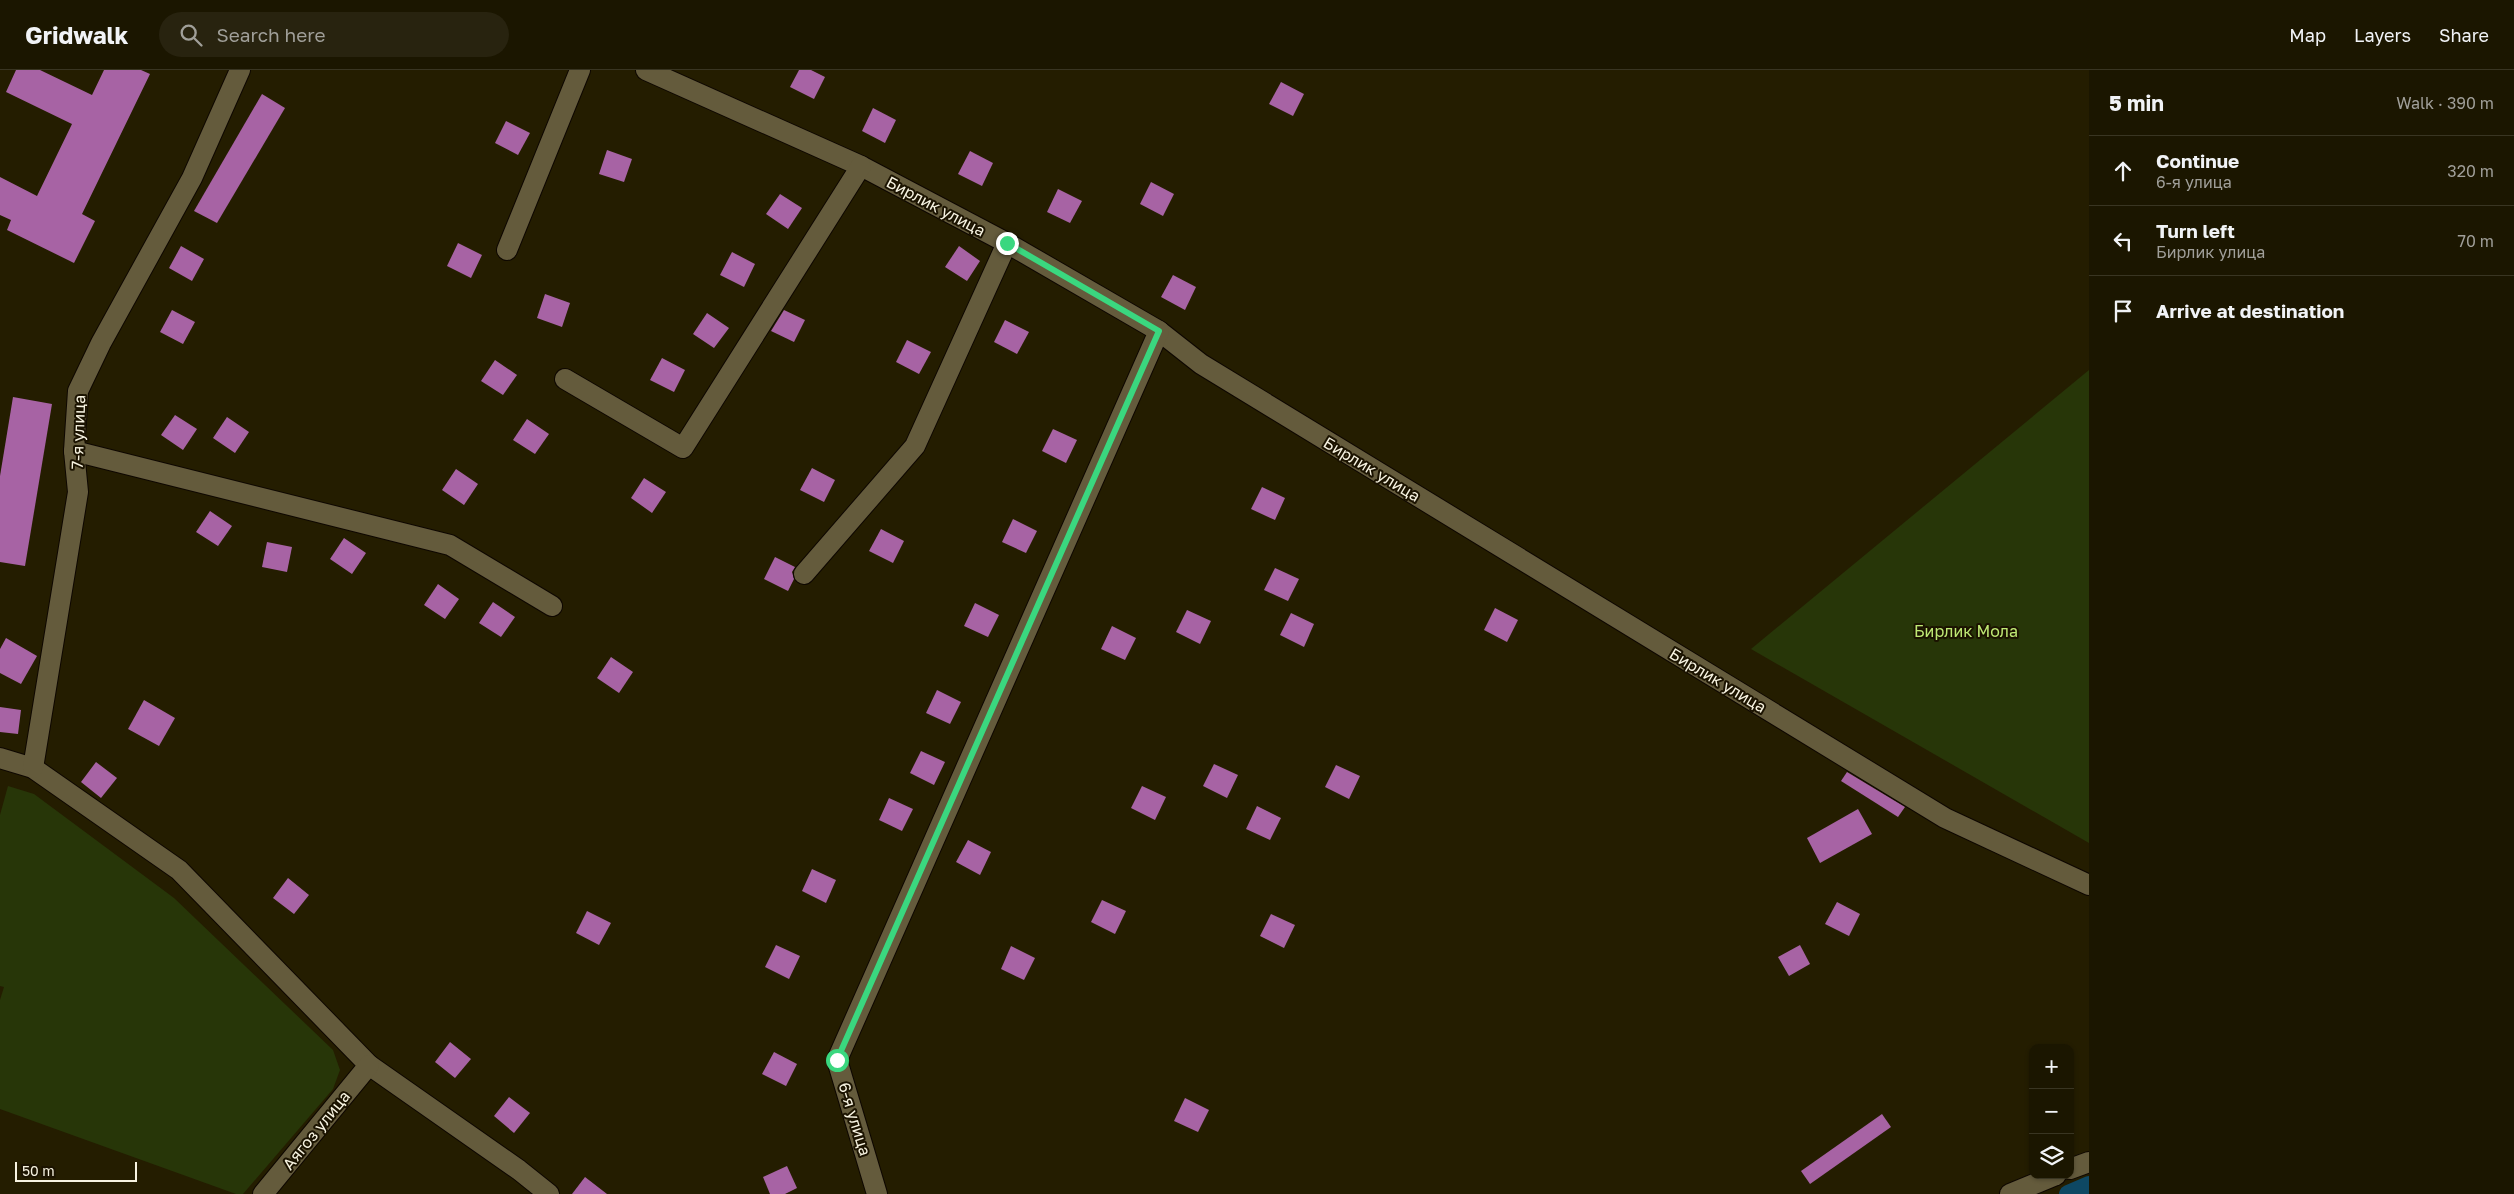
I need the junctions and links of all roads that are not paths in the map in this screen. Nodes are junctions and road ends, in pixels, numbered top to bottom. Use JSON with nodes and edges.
{"nodes":[{"id":1,"x":240,"y":70,"type":"edge"},
{"id":2,"x":580,"y":70,"type":"edge"},
{"id":3,"x":646,"y":70,"type":"edge"},
{"id":4,"x":861,"y":166,"type":"junction"},
{"id":5,"x":1007,"y":243,"type":"junction"},
{"id":6,"x":508,"y":250,"type":"dead end"},
{"id":7,"x":1159,"y":331,"type":"junction"},
{"id":8,"x":566,"y":379,"type":"dead end"},
{"id":9,"x":74,"y":451,"type":"junction"},
{"id":10,"x":804,"y":574,"type":"dead end"},
{"id":11,"x":552,"y":606,"type":"dead end"},
{"id":12,"x":0,"y":758,"type":"edge"},
{"id":13,"x":33,"y":768,"type":"junction"},
{"id":14,"x":2089,"y":885,"type":"edge"},
{"id":15,"x":369,"y":1065,"type":"junction"},
{"id":16,"x":2089,"y":1162,"type":"edge"},
{"id":17,"x":2074,"y":1168,"type":"edge"},
{"id":18,"x":2046,"y":1179,"type":"edge"},
{"id":19,"x":263,"y":1194,"type":"edge"},
{"id":20,"x":550,"y":1194,"type":"edge"},
{"id":21,"x":877,"y":1194,"type":"edge"},
{"id":22,"x":2010,"y":1194,"type":"edge"}],
"edges":[{"from":1,"to":9,"type":"street","name":"7-я улица"},
{"from":2,"to":6,"type":"street"},
{"from":3,"to":4,"type":"street","name":"Бирлик улица"},
{"from":4,"to":5,"type":"street","name":"Бирлик улица"},
{"from":4,"to":8,"type":"street"},
{"from":5,"to":7,"type":"street","name":"Бирлик улица"},
{"from":5,"to":10,"type":"street"},
{"from":7,"to":14,"type":"street","name":"Бирлик улица"},
{"from":7,"to":21,"type":"street","name":"6-я улица"},
{"from":9,"to":11,"type":"street"},
{"from":9,"to":13,"type":"street","name":"7-я улица"},
{"from":12,"to":13,"type":"street"},
{"from":13,"to":15,"type":"street"},
{"from":15,"to":19,"type":"street","name":"Аягоз улица"},
{"from":15,"to":20,"type":"street"},
{"from":16,"to":17,"type":"street"},
{"from":18,"to":22,"type":"street"}]}
